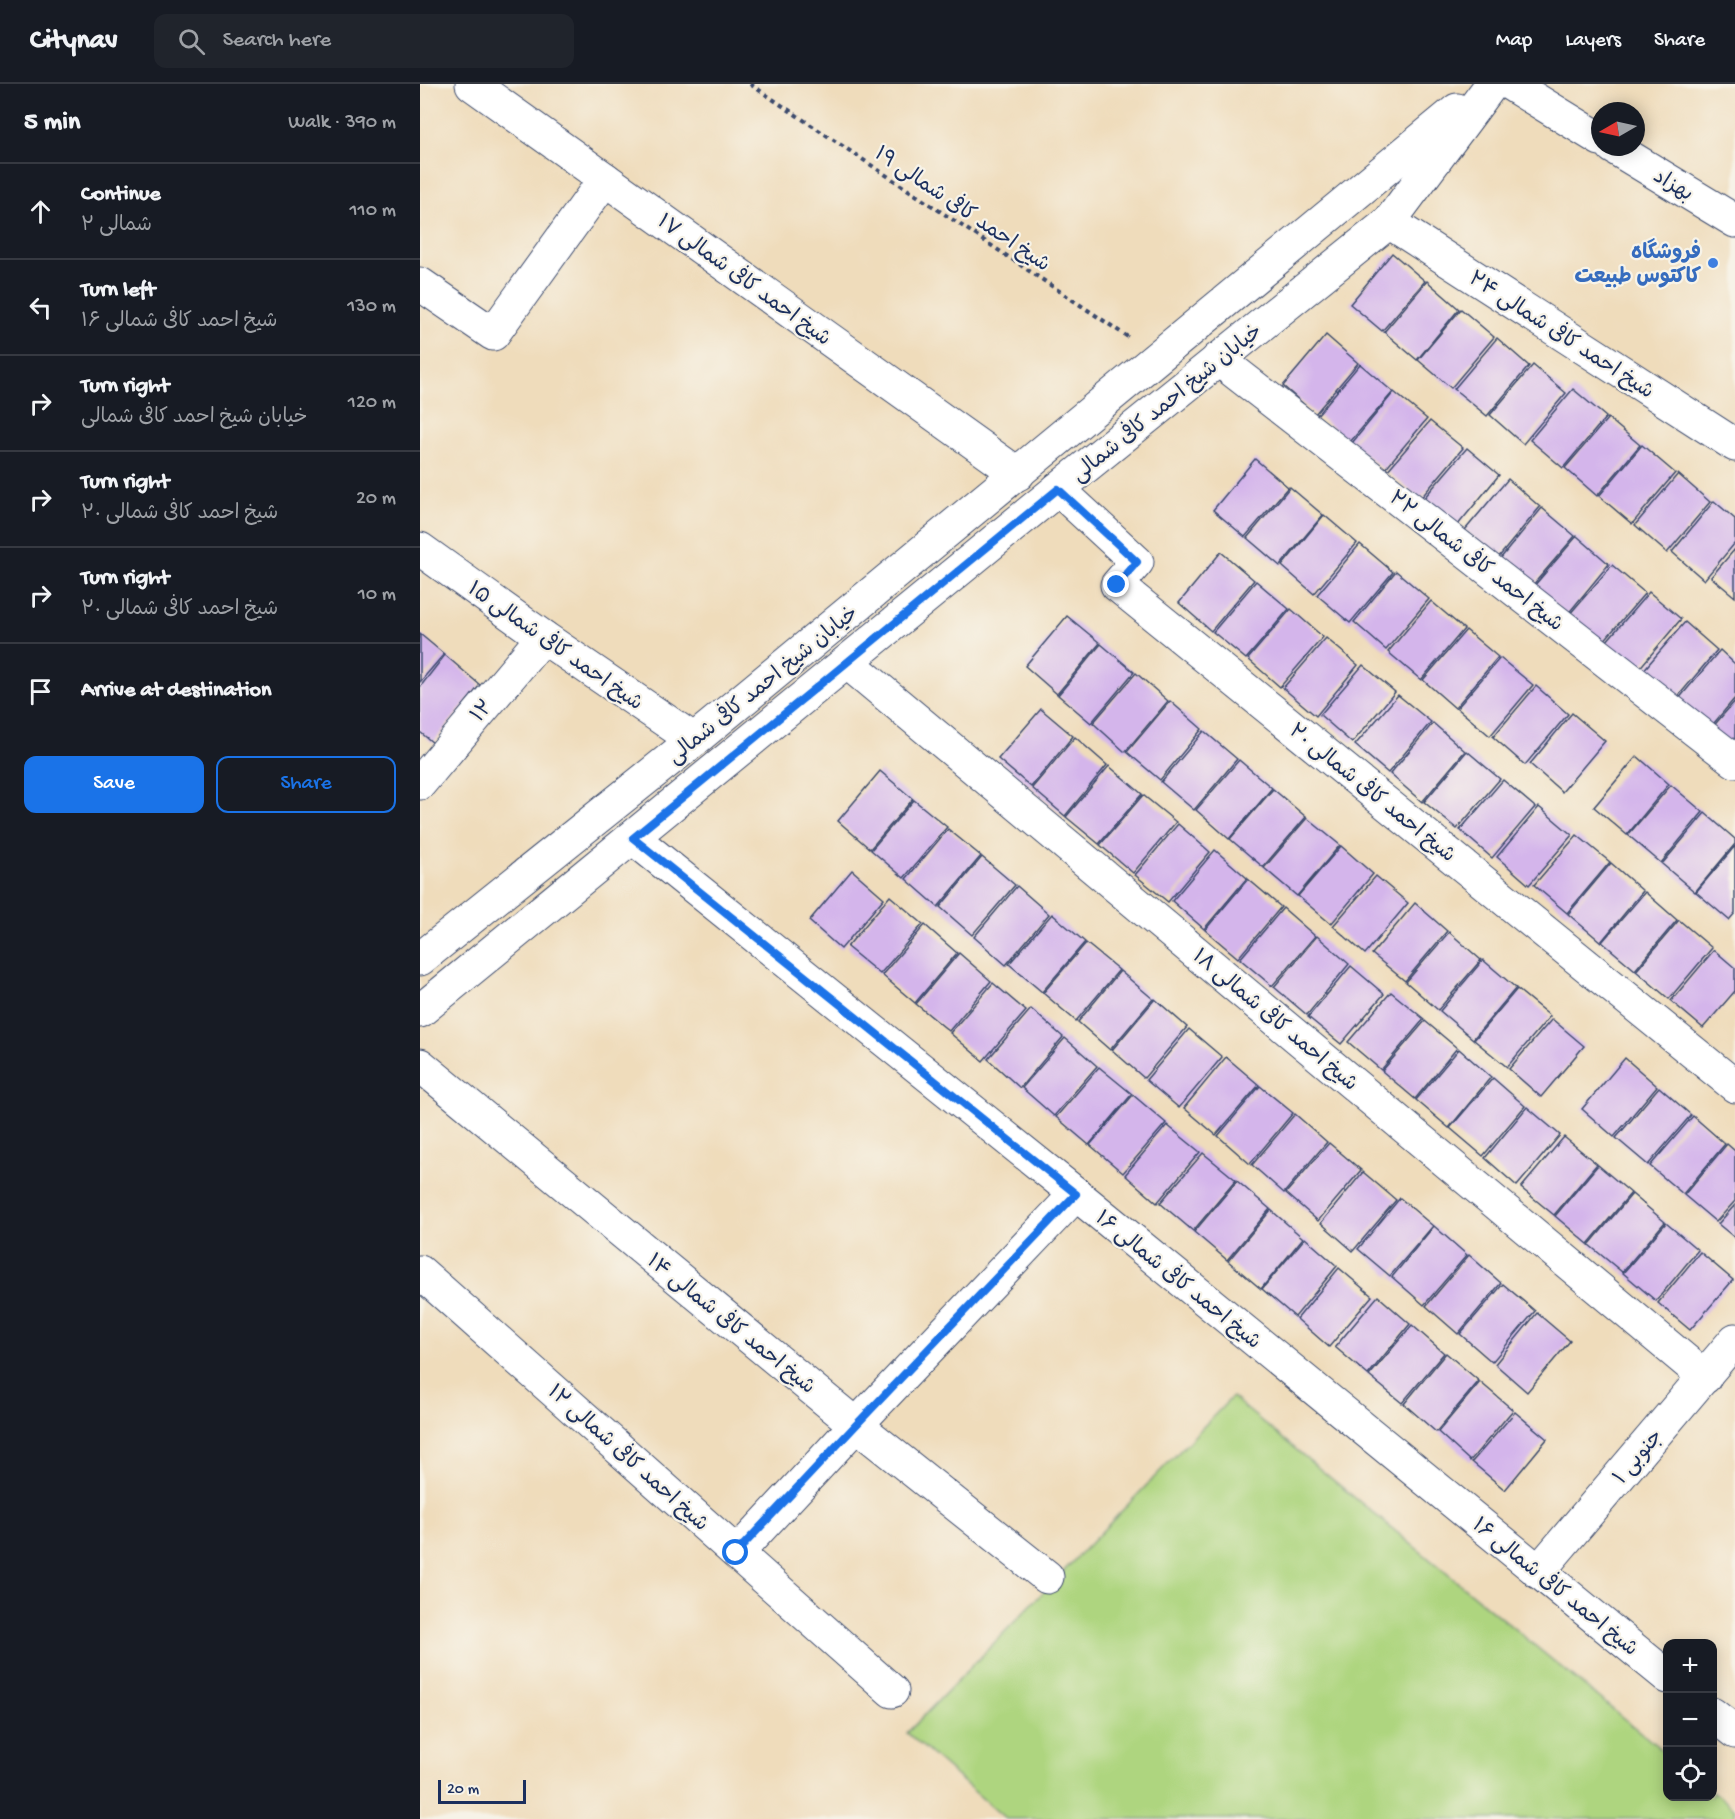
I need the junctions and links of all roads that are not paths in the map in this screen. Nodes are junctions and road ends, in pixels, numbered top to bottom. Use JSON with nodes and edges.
{"nodes":[{"id":1,"x":472,"y":84,"type":"edge"},
{"id":2,"x":1490,"y":84,"type":"edge"},
{"id":3,"x":1510,"y":84,"type":"edge"},
{"id":4,"x":1591,"y":134,"type":"edge"},
{"id":5,"x":1628,"y":156,"type":"edge"},
{"id":6,"x":605,"y":179,"type":"junction"},
{"id":7,"x":1735,"y":221,"type":"edge"},
{"id":8,"x":1389,"y":222,"type":"junction"},
{"id":9,"x":420,"y":284,"type":"edge"},
{"id":10,"x":1218,"y":359,"type":"junction"},
{"id":11,"x":1735,"y":445,"type":"edge"},
{"id":12,"x":1017,"y":474,"type":"junction"},
{"id":13,"x":1058,"y":489,"type":"junction"},
{"id":14,"x":425,"y":562,"type":"edge"},
{"id":15,"x":543,"y":637,"type":"junction"},
{"id":16,"x":847,"y":662,"type":"junction"},
{"id":17,"x":694,"y":740,"type":"junction"},
{"id":18,"x":1735,"y":761,"type":"edge"},
{"id":19,"x":420,"y":783,"type":"edge"},
{"id":20,"x":633,"y":838,"type":"junction"},
{"id":21,"x":420,"y":959,"type":"edge"},
{"id":22,"x":420,"y":1011,"type":"edge"},
{"id":23,"x":420,"y":1065,"type":"edge"},
{"id":24,"x":1735,"y":1086,"type":"edge"},
{"id":25,"x":1076,"y":1194,"type":"junction"},
{"id":26,"x":420,"y":1272,"type":"edge"},
{"id":27,"x":1735,"y":1340,"type":"edge"},
{"id":28,"x":1705,"y":1377,"type":"junction"},
{"id":29,"x":856,"y":1425,"type":"junction"},
{"id":30,"x":736,"y":1553,"type":"junction"},
{"id":31,"x":1538,"y":1572,"type":"junction"},
{"id":32,"x":1047,"y":1577,"type":"dead end"},
{"id":33,"x":1663,"y":1673,"type":"edge"},
{"id":34,"x":891,"y":1691,"type":"dead end"},
{"id":35,"x":1717,"y":1717,"type":"edge"},
{"id":36,"x":1735,"y":1732,"type":"edge"}],
"edges":[{"from":1,"to":6,"type":"street","name":"شیخ احمد کافی شمالی ۱۷"},
{"from":2,"to":8,"type":"street","name":"خیابان شیخ احمد کافی شمالی"},
{"from":2,"to":12,"type":"street","name":"خیابان شیخ احمد کافی شمالی"},
{"from":3,"to":4,"type":"street"},
{"from":5,"to":7,"type":"street","name":"بهزاد"},
{"from":6,"to":9,"type":"street"},
{"from":6,"to":12,"type":"street","name":"شیخ احمد کافی شمالی ۱۷"},
{"from":8,"to":10,"type":"street","name":"خیابان شیخ احمد کافی شمالی"},
{"from":8,"to":11,"type":"street","name":"شیخ احمد کافی شمالی ۲۴"},
{"from":10,"to":13,"type":"street","name":"خیابان شیخ احمد کافی شمالی"},
{"from":10,"to":18,"type":"street","name":"شیخ احمد کافی شمالی ۲۲"},
{"from":12,"to":17,"type":"street","name":"خیابان شیخ احمد کافی شمالی"},
{"from":13,"to":16,"type":"street","name":"خیابان شیخ احمد کافی شمالی"},
{"from":13,"to":24,"type":"street","name":"شیخ احمد کافی شمالی ۲۰"},
{"from":14,"to":15,"type":"street","name":"شیخ احمد کافی شمالی ۱۵"},
{"from":15,"to":17,"type":"street","name":"شیخ احمد کافی شمالی ۱۵"},
{"from":15,"to":19,"type":"street","name":"۱۲"},
{"from":16,"to":20,"type":"street","name":"خیابان شیخ احمد کافی شمالی"},
{"from":16,"to":28,"type":"street","name":"شیخ احمد کافی شمالی ۱۸"},
{"from":17,"to":21,"type":"street","name":"خیابان شیخ احمد کافی شمالی"},
{"from":20,"to":22,"type":"street","name":"خیابان شیخ احمد کافی شمالی"},
{"from":20,"to":25,"type":"street","name":"شیخ احمد کافی شمالی ۱۶"},
{"from":23,"to":29,"type":"street","name":"شیخ احمد کافی شمالی ۱۴"},
{"from":25,"to":29,"type":"street"},
{"from":25,"to":31,"type":"street","name":"شیخ احمد کافی شمالی ۱۶"},
{"from":26,"to":30,"type":"street","name":"شیخ احمد کافی شمالی ۱۲"},
{"from":27,"to":28,"type":"street","name":"جنوبی ۱"},
{"from":28,"to":31,"type":"street","name":"جنوبی ۱"},
{"from":29,"to":30,"type":"street"},
{"from":29,"to":32,"type":"street","name":"شیخ احمد کافی شمالی ۱۴"},
{"from":30,"to":34,"type":"street","name":"شیخ احمد کافی شمالی ۱۲"},
{"from":31,"to":33,"type":"street","name":"شیخ احمد کافی شمالی ۱۶"},
{"from":35,"to":36,"type":"street"}]}
